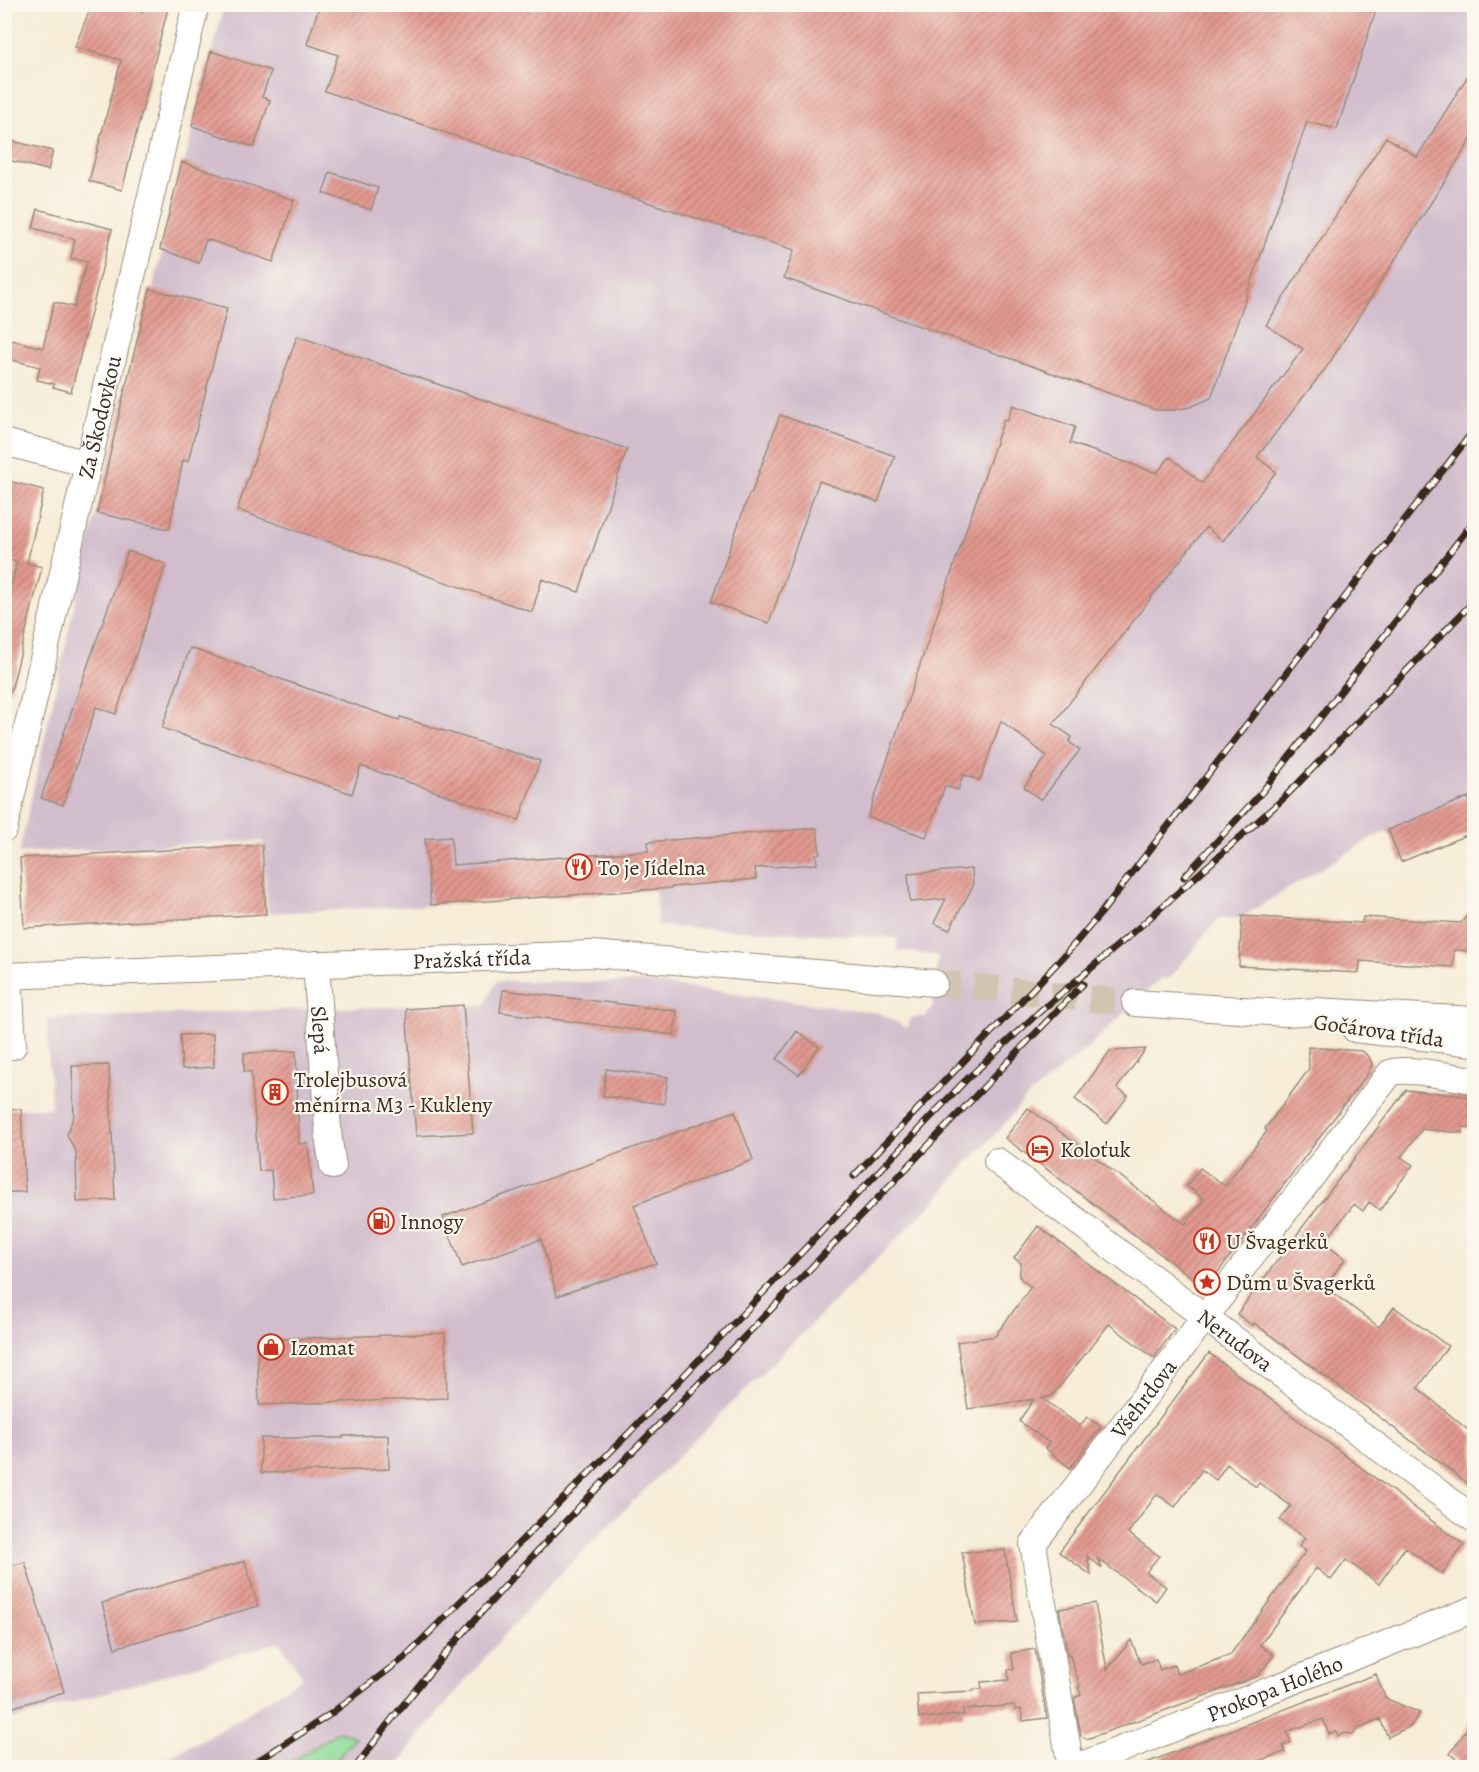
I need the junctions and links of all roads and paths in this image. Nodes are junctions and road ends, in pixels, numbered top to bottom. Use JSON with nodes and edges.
{"nodes":[{"id":1,"x":196,"y":4,"type":"edge"},
{"id":2,"x":4,"y":442,"type":"edge"},
{"id":3,"x":88,"y":464,"type":"junction"},
{"id":4,"x":4,"y":830,"type":"edge"},
{"id":5,"x":316,"y":964,"type":"junction"},
{"id":6,"x":7,"y":976,"type":"edge"},
{"id":7,"x":934,"y":983,"type":"tunnel mouth"},
{"id":8,"x":1135,"y":1003,"type":"tunnel mouth"},
{"id":9,"x":1285,"y":1013,"type":"junction"},
{"id":10,"x":1474,"y":1020,"type":"edge"},
{"id":11,"x":1474,"y":1043,"type":"edge"},
{"id":12,"x":9,"y":1046,"type":"edge"},
{"id":13,"x":1390,"y":1073,"type":"joint"},
{"id":14,"x":1474,"y":1080,"type":"edge"},
{"id":15,"x":997,"y":1161,"type":"dead end"},
{"id":16,"x":333,"y":1166,"type":"dead end"},
{"id":17,"x":1206,"y":1318,"type":"junction"},
{"id":18,"x":1474,"y":1519,"type":"edge"},
{"id":19,"x":1474,"y":1609,"type":"edge"},
{"id":20,"x":1072,"y":1767,"type":"edge"}],
"edges":[{"from":1,"to":3,"type":"street","name":"Za Škodovkou"},
{"from":2,"to":3,"type":"street"},
{"from":3,"to":4,"type":"street","name":"Za Škodovkou"},
{"from":5,"to":6,"type":"street","name":"Pražská třída"},
{"from":5,"to":7,"type":"street","name":"Pražská třída"},
{"from":5,"to":16,"type":"street","name":"Slepá"},
{"from":6,"to":12,"type":"street","name":"Pražská třída"},
{"from":8,"to":9,"type":"street","name":"Gočárova třída"},
{"from":9,"to":10,"type":"street","name":"Gočárova třída"},
{"from":9,"to":11,"type":"street","name":"Gočárova třída"},
{"from":13,"to":14,"type":"street","name":"Gočárova třída"},
{"from":13,"to":17,"type":"street","name":"Všehrdova"},
{"from":15,"to":17,"type":"street","name":"Nerudova"},
{"from":17,"to":18,"type":"street","name":"Nerudova"},
{"from":17,"to":20,"type":"street","name":"Všehrdova"},
{"from":19,"to":20,"type":"street","name":"Prokopa Holého"}]}
